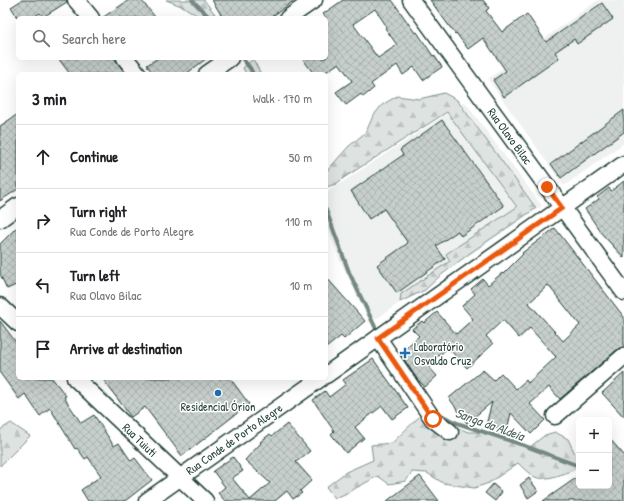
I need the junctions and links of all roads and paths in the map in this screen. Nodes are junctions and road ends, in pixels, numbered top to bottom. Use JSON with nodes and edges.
{"nodes":[{"id":1,"x":76,"y":0,"type":"edge"},
{"id":2,"x":314,"y":0,"type":"edge"},
{"id":3,"x":411,"y":0,"type":"edge"},
{"id":4,"x":89,"y":16,"type":"edge"},
{"id":5,"x":291,"y":16,"type":"edge"},
{"id":6,"x":126,"y":60,"type":"edge"},
{"id":7,"x":227,"y":60,"type":"edge"},
{"id":8,"x":136,"y":72,"type":"edge"},
{"id":9,"x":211,"y":72,"type":"edge"},
{"id":10,"x":624,"y":164,"type":"edge"},
{"id":11,"x":16,"y":207,"type":"edge"},
{"id":12,"x":562,"y":208,"type":"junction"},
{"id":13,"x":0,"y":219,"type":"edge"},
{"id":14,"x":624,"y":292,"type":"edge"},
{"id":15,"x":0,"y":306,"type":"edge"},
{"id":16,"x":16,"y":321,"type":"edge"},
{"id":17,"x":378,"y":338,"type":"junction"},
{"id":18,"x":624,"y":356,"type":"edge"},
{"id":19,"x":328,"y":374,"type":"edge"},
{"id":20,"x":77,"y":380,"type":"edge"},
{"id":21,"x":318,"y":380,"type":"edge"},
{"id":22,"x":555,"y":416,"type":"dead end"},
{"id":23,"x":450,"y":432,"type":"dead end"},
{"id":24,"x":180,"y":478,"type":"junction"},
{"id":25,"x":147,"y":501,"type":"edge"},
{"id":26,"x":205,"y":501,"type":"edge"}],
"edges":[{"from":1,"to":4,"type":"street"},
{"from":2,"to":5,"type":"street"},
{"from":3,"to":12,"type":"street","name":"Rua Olavo Bilac"},
{"from":6,"to":8,"type":"street"},
{"from":7,"to":9,"type":"street"},
{"from":10,"to":12,"type":"street"},
{"from":11,"to":13,"type":"street"},
{"from":12,"to":14,"type":"street","name":"Rua Olavo Bilac"},
{"from":12,"to":17,"type":"street"},
{"from":15,"to":16,"type":"street"},
{"from":17,"to":19,"type":"street"},
{"from":17,"to":23,"type":"street"},
{"from":18,"to":22,"type":"street"},
{"from":20,"to":24,"type":"street","name":"Rua Tuiuti"},
{"from":21,"to":24,"type":"street","name":"Rua Conde de Porto Alegre"},
{"from":24,"to":25,"type":"street","name":"Rua Conde de Porto Alegre"},
{"from":24,"to":26,"type":"street","name":"Rua Tuiuti"}]}
